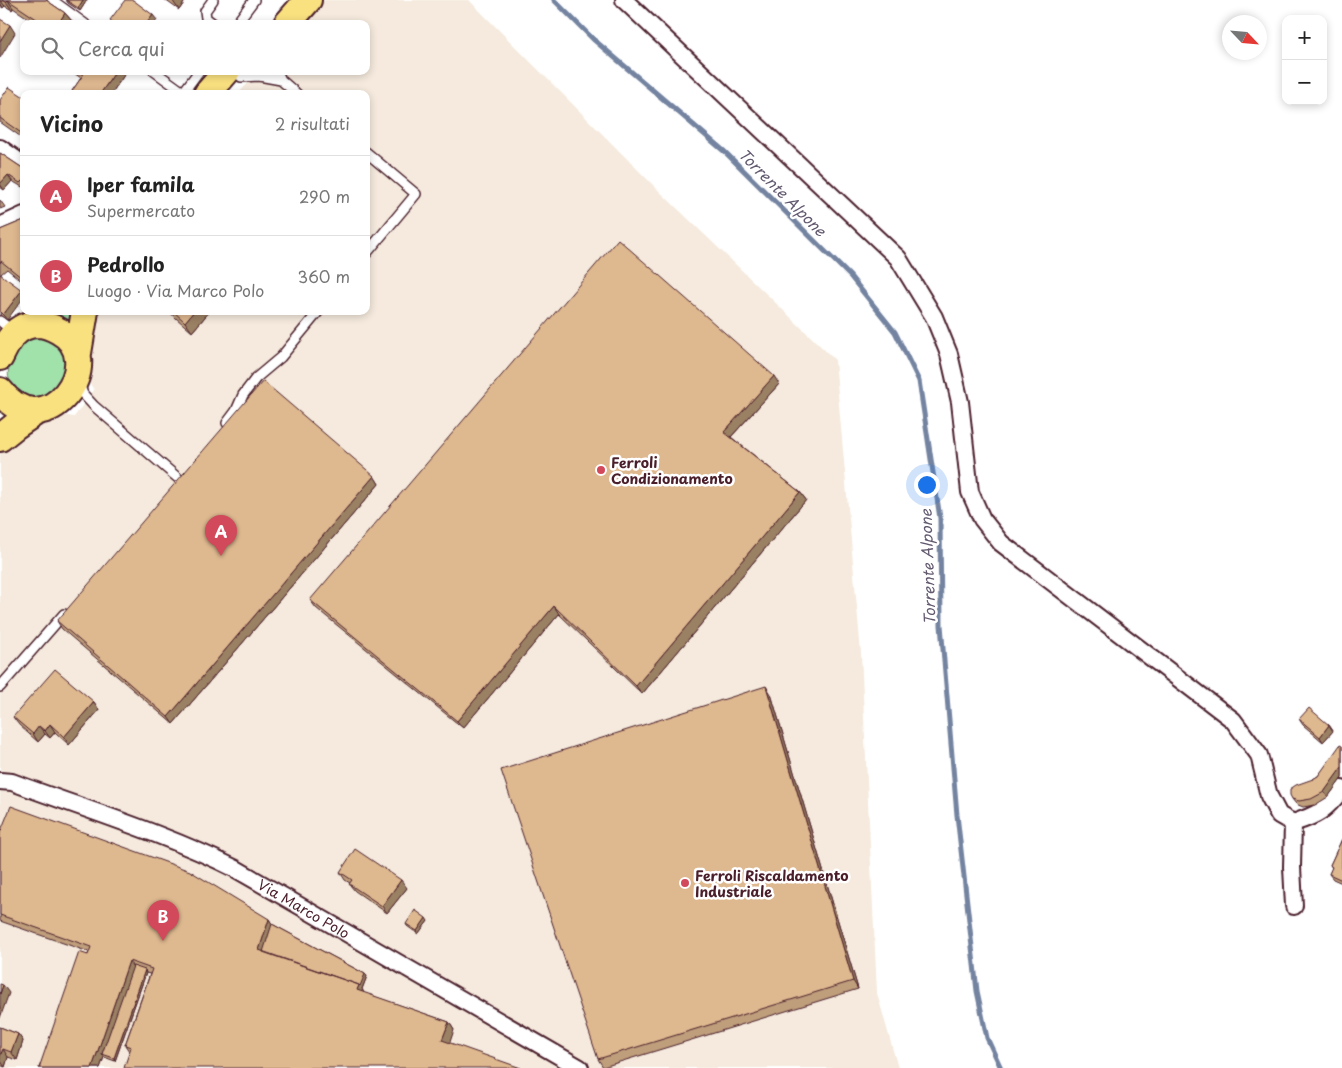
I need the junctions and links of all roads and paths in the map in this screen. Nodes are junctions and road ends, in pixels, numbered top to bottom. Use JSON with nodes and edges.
{"nodes":[{"id":1,"x":52,"y":0,"type":"edge"},
{"id":2,"x":213,"y":0,"type":"edge"},
{"id":3,"x":254,"y":0,"type":"edge"},
{"id":4,"x":290,"y":0,"type":"edge"},
{"id":5,"x":308,"y":0,"type":"edge"},
{"id":6,"x":624,"y":0,"type":"edge"},
{"id":7,"x":80,"y":20,"type":"edge"},
{"id":8,"x":209,"y":20,"type":"edge"},
{"id":9,"x":239,"y":20,"type":"edge"},
{"id":10,"x":273,"y":20,"type":"edge"},
{"id":11,"x":290,"y":20,"type":"edge"},
{"id":12,"x":161,"y":75,"type":"edge"},
{"id":13,"x":198,"y":75,"type":"edge"},
{"id":14,"x":279,"y":75,"type":"edge"},
{"id":15,"x":235,"y":78,"type":"edge"},
{"id":16,"x":281,"y":80,"type":"junction"},
{"id":17,"x":186,"y":90,"type":"edge"},
{"id":18,"x":192,"y":90,"type":"edge"},
{"id":19,"x":200,"y":90,"type":"edge"},
{"id":20,"x":292,"y":90,"type":"edge"},
{"id":21,"x":0,"y":148,"type":"edge"},
{"id":22,"x":370,"y":155,"type":"edge"},
{"id":23,"x":20,"y":162,"type":"edge"},
{"id":24,"x":20,"y":217,"type":"edge"},
{"id":25,"x":0,"y":226,"type":"edge"},
{"id":26,"x":370,"y":249,"type":"edge"},
{"id":27,"x":84,"y":315,"type":"edge"},
{"id":28,"x":316,"y":315,"type":"edge"},
{"id":29,"x":20,"y":322,"type":"edge"},
{"id":30,"x":0,"y":357,"type":"edge"},
{"id":31,"x":77,"y":365,"type":"junction"},
{"id":32,"x":0,"y":391,"type":"edge"},
{"id":33,"x":48,"y":406,"type":"junction"},
{"id":34,"x":94,"y":406,"type":"junction"},
{"id":35,"x":219,"y":433,"type":"edge"},
{"id":36,"x":0,"y":438,"type":"edge"},
{"id":37,"x":187,"y":470,"type":"edge"},
{"id":38,"x":68,"y":609,"type":"edge"},
{"id":39,"x":10,"y":676,"type":"junction"},
{"id":40,"x":0,"y":679,"type":"edge"},
{"id":41,"x":0,"y":686,"type":"edge"},
{"id":42,"x":4,"y":779,"type":"edge"},
{"id":43,"x":1342,"y":789,"type":"edge"},
{"id":44,"x":1293,"y":823,"type":"junction"},
{"id":45,"x":1294,"y":906,"type":"dead end"},
{"id":46,"x":580,"y":1068,"type":"edge"}],
"edges":[{"from":1,"to":7,"type":"lane"},
{"from":2,"to":8,"type":"lane"},
{"from":3,"to":9,"type":"lane"},
{"from":4,"to":10,"type":"main road"},
{"from":5,"to":11,"type":"main road"},
{"from":6,"to":44,"type":"street"},
{"from":12,"to":17,"type":"lane"},
{"from":13,"to":18,"type":"lane"},
{"from":14,"to":16,"type":"lane"},
{"from":15,"to":16,"type":"lane"},
{"from":15,"to":19,"type":"main road"},
{"from":16,"to":20,"type":"lane"},
{"from":21,"to":23,"type":"street"},
{"from":22,"to":26,"type":"lane"},
{"from":24,"to":25,"type":"street"},
{"from":27,"to":31,"type":"main road"},
{"from":28,"to":35,"type":"lane"},
{"from":29,"to":30,"type":"main road"},
{"from":29,"to":31,"type":"main road"},
{"from":31,"to":33,"type":"main road"},
{"from":31,"to":34,"type":"lane"},
{"from":32,"to":33,"type":"main road"},
{"from":33,"to":34,"type":"lane"},
{"from":33,"to":36,"type":"main road"},
{"from":34,"to":37,"type":"lane"},
{"from":38,"to":39,"type":"lane"},
{"from":39,"to":40,"type":"lane"},
{"from":39,"to":41,"type":"lane"},
{"from":42,"to":46,"type":"street","name":"Via Marco Polo"},
{"from":43,"to":44,"type":"street"},
{"from":44,"to":45,"type":"street"}]}
